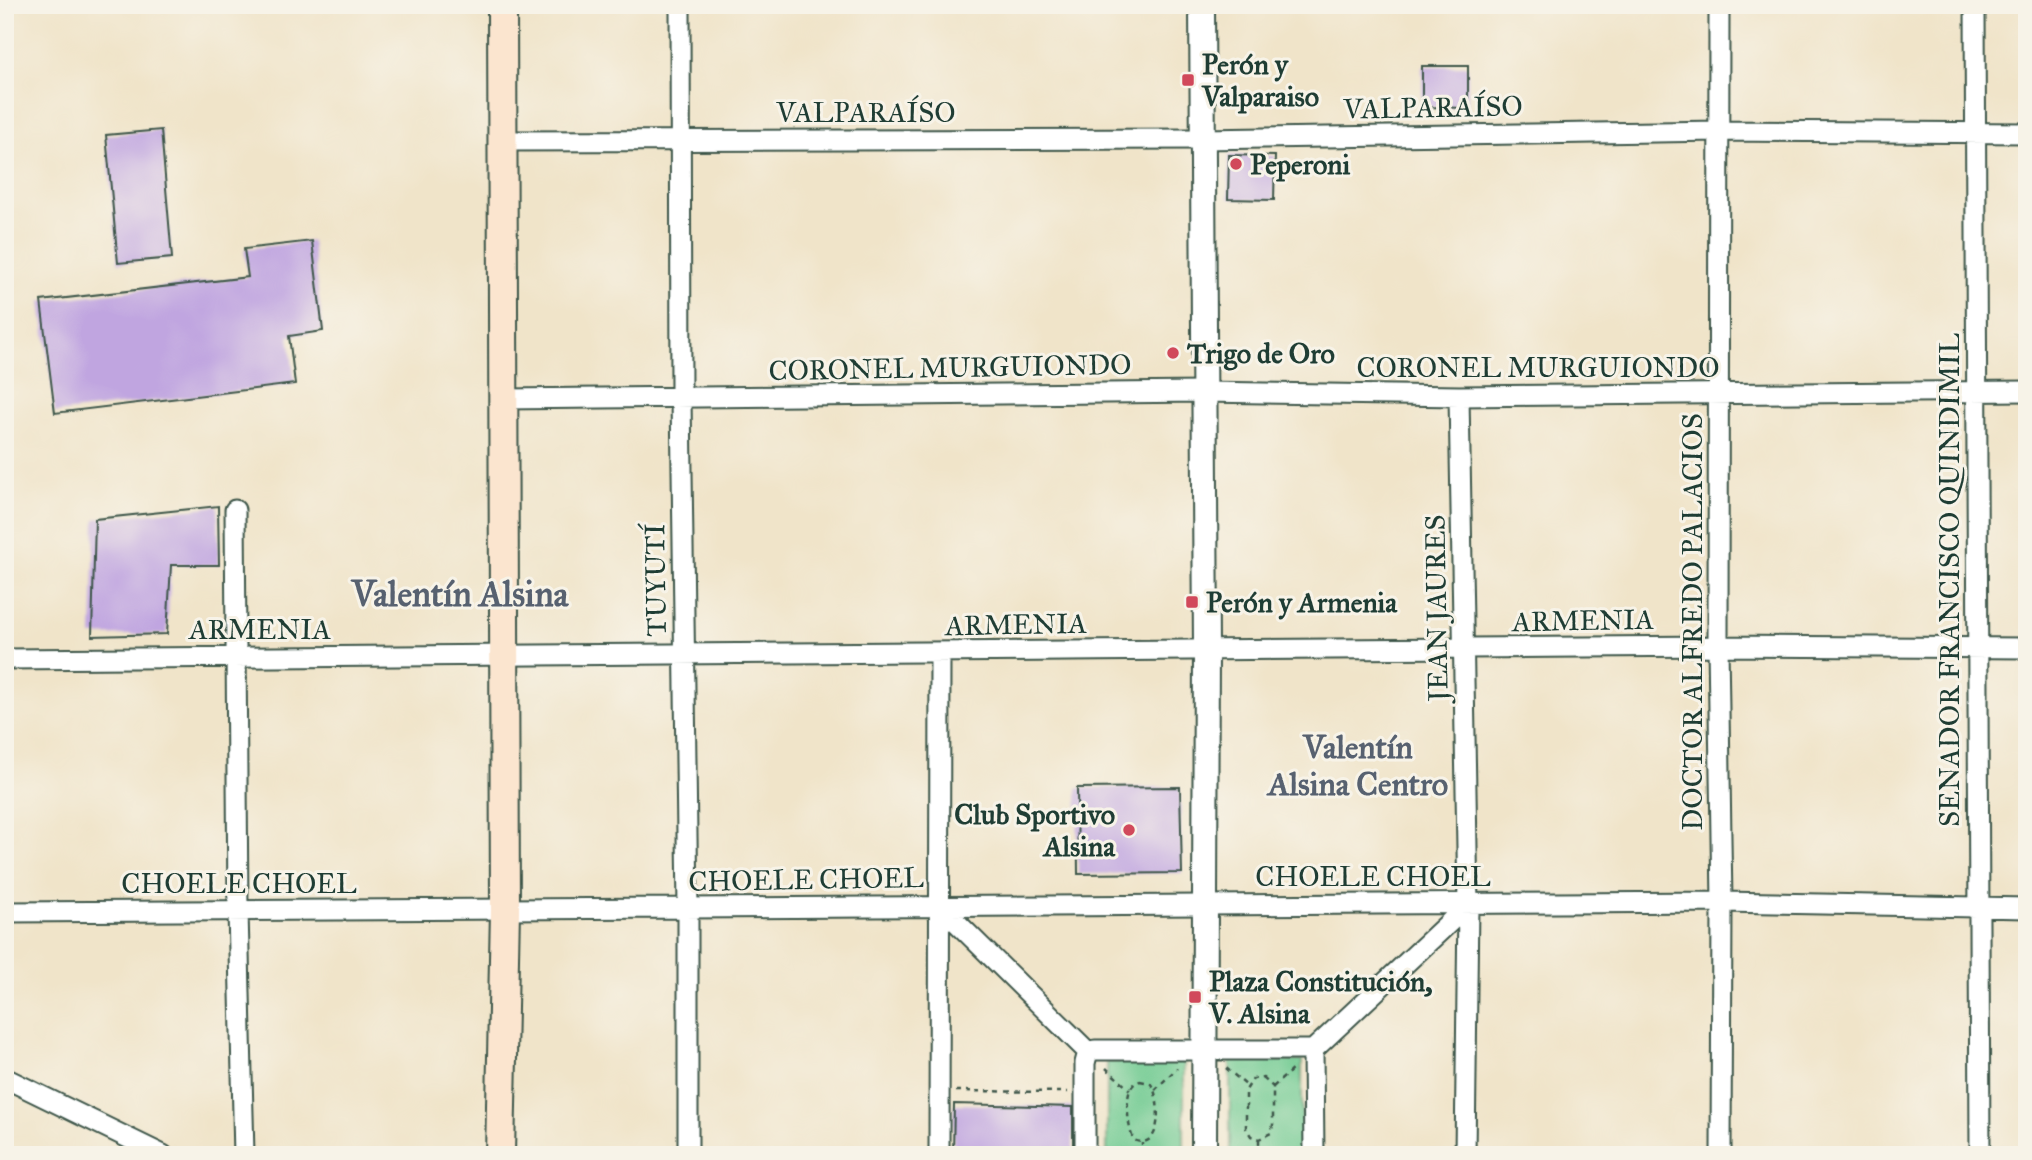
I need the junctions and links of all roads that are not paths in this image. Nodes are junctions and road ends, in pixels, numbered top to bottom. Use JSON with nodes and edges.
{"nodes":[{"id":1,"x":502,"y":5,"type":"edge"},
{"id":2,"x":680,"y":5,"type":"edge"},
{"id":3,"x":1202,"y":5,"type":"edge"},
{"id":4,"x":1719,"y":5,"type":"edge"},
{"id":5,"x":1975,"y":5,"type":"edge"},
{"id":6,"x":1719,"y":131,"type":"junction"},
{"id":7,"x":2027,"y":133,"type":"edge"},
{"id":8,"x":1976,"y":134,"type":"junction"},
{"id":9,"x":1203,"y":139,"type":"junction"},
{"id":10,"x":680,"y":140,"type":"junction"},
{"id":11,"x":503,"y":142,"type":"junction"},
{"id":12,"x":1977,"y":391,"type":"junction"},
{"id":13,"x":2027,"y":391,"type":"edge"},
{"id":14,"x":1203,"y":393,"type":"junction"},
{"id":15,"x":1719,"y":395,"type":"junction"},
{"id":16,"x":1459,"y":396,"type":"junction"},
{"id":17,"x":681,"y":398,"type":"junction"},
{"id":18,"x":503,"y":399,"type":"junction"},
{"id":19,"x":234,"y":510,"type":"dead end"},
{"id":20,"x":1718,"y":646,"type":"junction"},
{"id":21,"x":1977,"y":648,"type":"junction"},
{"id":22,"x":2027,"y":648,"type":"edge"},
{"id":23,"x":1206,"y":649,"type":"junction"},
{"id":24,"x":1465,"y":649,"type":"junction"},
{"id":25,"x":940,"y":653,"type":"junction"},
{"id":26,"x":505,"y":655,"type":"junction"},
{"id":27,"x":684,"y":655,"type":"junction"},
{"id":28,"x":236,"y":657,"type":"junction"},
{"id":29,"x":5,"y":659,"type":"edge"},
{"id":30,"x":1722,"y":902,"type":"junction"},
{"id":31,"x":1204,"y":903,"type":"junction"},
{"id":32,"x":939,"y":905,"type":"junction"},
{"id":33,"x":1468,"y":905,"type":"junction"},
{"id":34,"x":688,"y":908,"type":"junction"},
{"id":35,"x":2027,"y":908,"type":"edge"},
{"id":36,"x":1978,"y":909,"type":"junction"},
{"id":37,"x":505,"y":910,"type":"junction"},
{"id":38,"x":238,"y":911,"type":"junction"},
{"id":39,"x":5,"y":912,"type":"edge"},
{"id":40,"x":1200,"y":1050,"type":"junction"},
{"id":41,"x":1313,"y":1050,"type":"junction"},
{"id":42,"x":1088,"y":1052,"type":"junction"},
{"id":43,"x":5,"y":1078,"type":"edge"},
{"id":44,"x":163,"y":1155,"type":"edge"},
{"id":45,"x":244,"y":1155,"type":"edge"},
{"id":46,"x":500,"y":1155,"type":"edge"},
{"id":47,"x":688,"y":1155,"type":"edge"},
{"id":48,"x":939,"y":1155,"type":"edge"},
{"id":49,"x":1085,"y":1155,"type":"edge"},
{"id":50,"x":1204,"y":1155,"type":"edge"},
{"id":51,"x":1314,"y":1155,"type":"edge"},
{"id":52,"x":1465,"y":1155,"type":"edge"},
{"id":53,"x":1721,"y":1155,"type":"edge"},
{"id":54,"x":1980,"y":1155,"type":"edge"}],
"edges":[{"from":1,"to":11,"type":"main road"},
{"from":2,"to":10,"type":"street","name":"TUYUTÍ"},
{"from":3,"to":9,"type":"street"},
{"from":4,"to":6,"type":"street","name":"DOCTOR ALFREDO PALACIOS"},
{"from":5,"to":8,"type":"street","name":"SENADOR FRANCISCO QUINDIMIL"},
{"from":6,"to":8,"type":"street","name":"VALPARAÍSO"},
{"from":6,"to":9,"type":"street","name":"VALPARAÍSO"},
{"from":6,"to":15,"type":"street","name":"DOCTOR ALFREDO PALACIOS"},
{"from":7,"to":8,"type":"street","name":"VALPARAÍSO"},
{"from":8,"to":12,"type":"street","name":"SENADOR FRANCISCO QUINDIMIL"},
{"from":9,"to":10,"type":"street","name":"VALPARAÍSO"},
{"from":9,"to":14,"type":"street"},
{"from":10,"to":11,"type":"street","name":"VALPARAÍSO"},
{"from":10,"to":17,"type":"street","name":"TUYUTÍ"},
{"from":11,"to":18,"type":"main road"},
{"from":12,"to":13,"type":"street","name":"CORONEL MURGUIONDO"},
{"from":12,"to":15,"type":"street","name":"CORONEL MURGUIONDO"},
{"from":12,"to":21,"type":"street","name":"SENADOR FRANCISCO QUINDIMIL"},
{"from":14,"to":16,"type":"street","name":"CORONEL MURGUIONDO"},
{"from":14,"to":17,"type":"street","name":"CORONEL MURGUIONDO"},
{"from":14,"to":23,"type":"street"},
{"from":15,"to":16,"type":"street","name":"CORONEL MURGUIONDO"},
{"from":15,"to":20,"type":"street","name":"DOCTOR ALFREDO PALACIOS"},
{"from":16,"to":24,"type":"street","name":"JEAN JAURES"},
{"from":17,"to":18,"type":"street","name":"CORONEL MURGUIONDO"},
{"from":17,"to":27,"type":"street","name":"TUYUTÍ"},
{"from":18,"to":26,"type":"main road"},
{"from":19,"to":28,"type":"street"},
{"from":20,"to":21,"type":"street","name":"ARMENIA"},
{"from":20,"to":24,"type":"street","name":"ARMENIA"},
{"from":20,"to":30,"type":"street","name":"DOCTOR ALFREDO PALACIOS"},
{"from":21,"to":22,"type":"street","name":"ARMENIA"},
{"from":21,"to":36,"type":"street","name":"SENADOR FRANCISCO QUINDIMIL"},
{"from":23,"to":24,"type":"street","name":"ARMENIA"},
{"from":23,"to":25,"type":"street","name":"ARMENIA"},
{"from":23,"to":31,"type":"street"},
{"from":24,"to":33,"type":"street","name":"JEAN JAURES"},
{"from":25,"to":27,"type":"street","name":"ARMENIA"},
{"from":25,"to":32,"type":"street"},
{"from":26,"to":27,"type":"street","name":"ARMENIA"},
{"from":26,"to":28,"type":"street","name":"ARMENIA"},
{"from":26,"to":37,"type":"main road"},
{"from":27,"to":34,"type":"street","name":"TUYUTÍ"},
{"from":28,"to":29,"type":"street","name":"ARMENIA"},
{"from":28,"to":38,"type":"street"},
{"from":30,"to":33,"type":"street","name":"CHOELE CHOEL"},
{"from":30,"to":36,"type":"street","name":"CHOELE CHOEL"},
{"from":30,"to":53,"type":"street","name":"DOCTOR ALFREDO PALACIOS"},
{"from":31,"to":32,"type":"street","name":"CHOELE CHOEL"},
{"from":31,"to":33,"type":"street","name":"CHOELE CHOEL"},
{"from":31,"to":40,"type":"street"},
{"from":32,"to":34,"type":"street","name":"CHOELE CHOEL"},
{"from":32,"to":42,"type":"street"},
{"from":32,"to":48,"type":"street"},
{"from":33,"to":41,"type":"street"},
{"from":33,"to":52,"type":"street","name":"JEAN JAURES"},
{"from":34,"to":37,"type":"street","name":"CHOELE CHOEL"},
{"from":34,"to":47,"type":"street","name":"TUYUTÍ"},
{"from":35,"to":36,"type":"street","name":"CHOELE CHOEL"},
{"from":36,"to":54,"type":"street","name":"SENADOR FRANCISCO QUINDIMIL"},
{"from":37,"to":38,"type":"street","name":"CHOELE CHOEL"},
{"from":37,"to":46,"type":"main road"},
{"from":38,"to":39,"type":"street","name":"CHOELE CHOEL"},
{"from":38,"to":45,"type":"street"},
{"from":40,"to":41,"type":"street"},
{"from":40,"to":42,"type":"street"},
{"from":40,"to":50,"type":"street"},
{"from":41,"to":51,"type":"street"},
{"from":42,"to":49,"type":"street"},
{"from":43,"to":44,"type":"street"}]}
